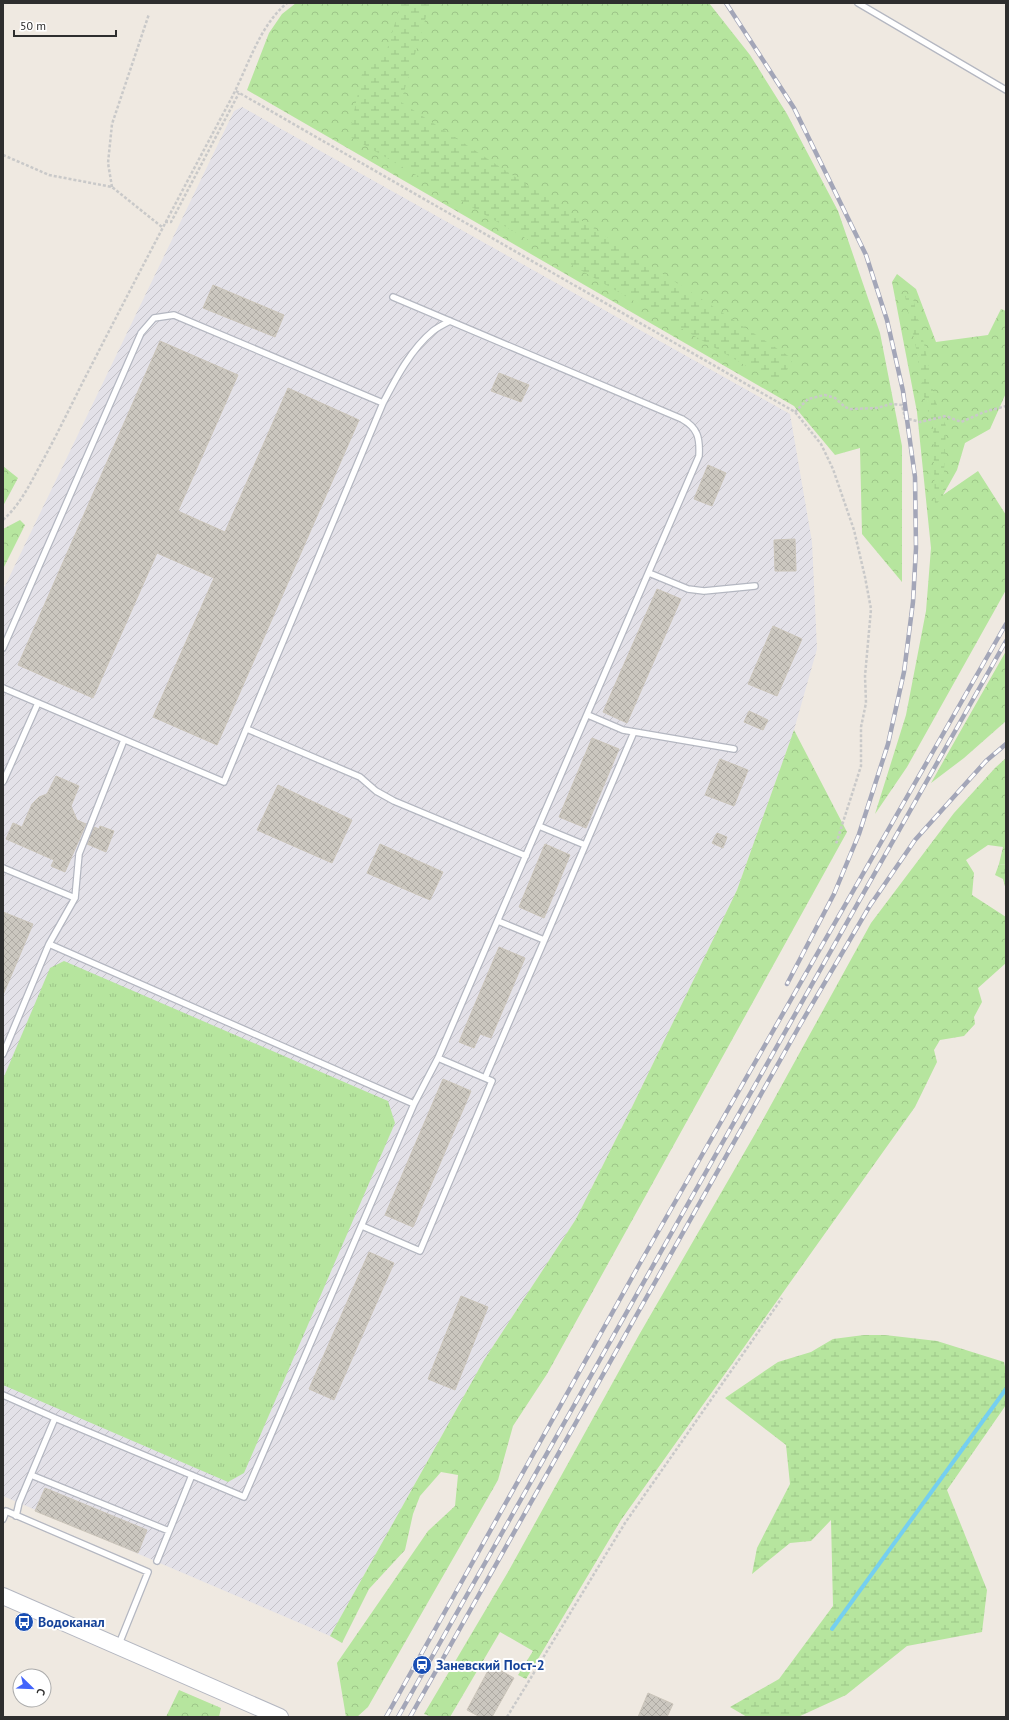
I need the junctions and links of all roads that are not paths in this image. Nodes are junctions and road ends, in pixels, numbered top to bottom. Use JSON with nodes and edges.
{"nodes":[{"id":1,"x":858,"y":3,"type":"edge"},
{"id":2,"x":1006,"y":90,"type":"edge"},
{"id":3,"x":393,"y":297,"type":"dead end"},
{"id":4,"x":450,"y":321,"type":"junction"},
{"id":5,"x":383,"y":403,"type":"junction"},
{"id":6,"x":649,"y":573,"type":"junction"},
{"id":7,"x":755,"y":586,"type":"dead end"},
{"id":8,"x":3,"y":648,"type":"edge"},
{"id":9,"x":3,"y":688,"type":"edge"},
{"id":10,"x":38,"y":703,"type":"junction"},
{"id":11,"x":588,"y":715,"type":"junction"},
{"id":12,"x":247,"y":729,"type":"junction"},
{"id":13,"x":634,"y":732,"type":"junction"},
{"id":14,"x":124,"y":740,"type":"junction"},
{"id":15,"x":734,"y":749,"type":"dead end"},
{"id":16,"x":3,"y":782,"type":"edge"},
{"id":17,"x":539,"y":826,"type":"junction"},
{"id":18,"x":586,"y":845,"type":"junction"},
{"id":19,"x":526,"y":856,"type":"junction"},
{"id":20,"x":3,"y":868,"type":"edge"},
{"id":21,"x":75,"y":898,"type":"junction"},
{"id":22,"x":498,"y":921,"type":"junction"},
{"id":23,"x":544,"y":940,"type":"junction"},
{"id":24,"x":49,"y":944,"type":"junction"},
{"id":25,"x":3,"y":1054,"type":"edge"},
{"id":26,"x":438,"y":1058,"type":"junction"},
{"id":27,"x":485,"y":1078,"type":"junction"},
{"id":28,"x":414,"y":1104,"type":"junction"},
{"id":29,"x":362,"y":1226,"type":"junction"},
{"id":30,"x":3,"y":1395,"type":"edge"},
{"id":31,"x":55,"y":1418,"type":"junction"},
{"id":32,"x":31,"y":1475,"type":"junction"},
{"id":33,"x":192,"y":1475,"type":"junction"},
{"id":34,"x":16,"y":1516,"type":"junction"},
{"id":35,"x":3,"y":1519,"type":"edge"},
{"id":36,"x":169,"y":1531,"type":"junction"},
{"id":37,"x":157,"y":1561,"type":"dead end"},
{"id":38,"x":3,"y":1596,"type":"edge"},
{"id":39,"x":118,"y":1646,"type":"junction"},
{"id":40,"x":280,"y":1717,"type":"edge"}],
"edges":[{"from":1,"to":2,"type":"lane"},
{"from":3,"to":4,"type":"lane"},
{"from":4,"to":5,"type":"lane"},
{"from":4,"to":6,"type":"lane"},
{"from":5,"to":8,"type":"lane"},
{"from":5,"to":12,"type":"lane"},
{"from":6,"to":7,"type":"lane"},
{"from":6,"to":11,"type":"lane"},
{"from":9,"to":10,"type":"lane"},
{"from":10,"to":14,"type":"lane"},
{"from":10,"to":16,"type":"lane"},
{"from":11,"to":13,"type":"lane"},
{"from":11,"to":17,"type":"lane"},
{"from":12,"to":14,"type":"lane"},
{"from":12,"to":19,"type":"lane"},
{"from":13,"to":15,"type":"lane"},
{"from":13,"to":18,"type":"lane"},
{"from":14,"to":21,"type":"lane"},
{"from":17,"to":18,"type":"lane"},
{"from":17,"to":19,"type":"lane"},
{"from":18,"to":23,"type":"lane"},
{"from":19,"to":22,"type":"lane"},
{"from":20,"to":21,"type":"lane"},
{"from":21,"to":24,"type":"lane"},
{"from":22,"to":23,"type":"lane"},
{"from":22,"to":26,"type":"lane"},
{"from":23,"to":27,"type":"lane"},
{"from":24,"to":25,"type":"lane"},
{"from":24,"to":28,"type":"lane"},
{"from":26,"to":27,"type":"lane"},
{"from":26,"to":28,"type":"lane"},
{"from":27,"to":29,"type":"lane"},
{"from":28,"to":29,"type":"lane"},
{"from":29,"to":33,"type":"lane"},
{"from":30,"to":31,"type":"lane"},
{"from":31,"to":32,"type":"lane"},
{"from":31,"to":33,"type":"lane"},
{"from":32,"to":34,"type":"lane"},
{"from":32,"to":36,"type":"lane"},
{"from":33,"to":36,"type":"lane"},
{"from":34,"to":35,"type":"lane"},
{"from":34,"to":39,"type":"lane"},
{"from":36,"to":37,"type":"lane"},
{"from":38,"to":39,"type":"street"},
{"from":39,"to":40,"type":"street"}]}
